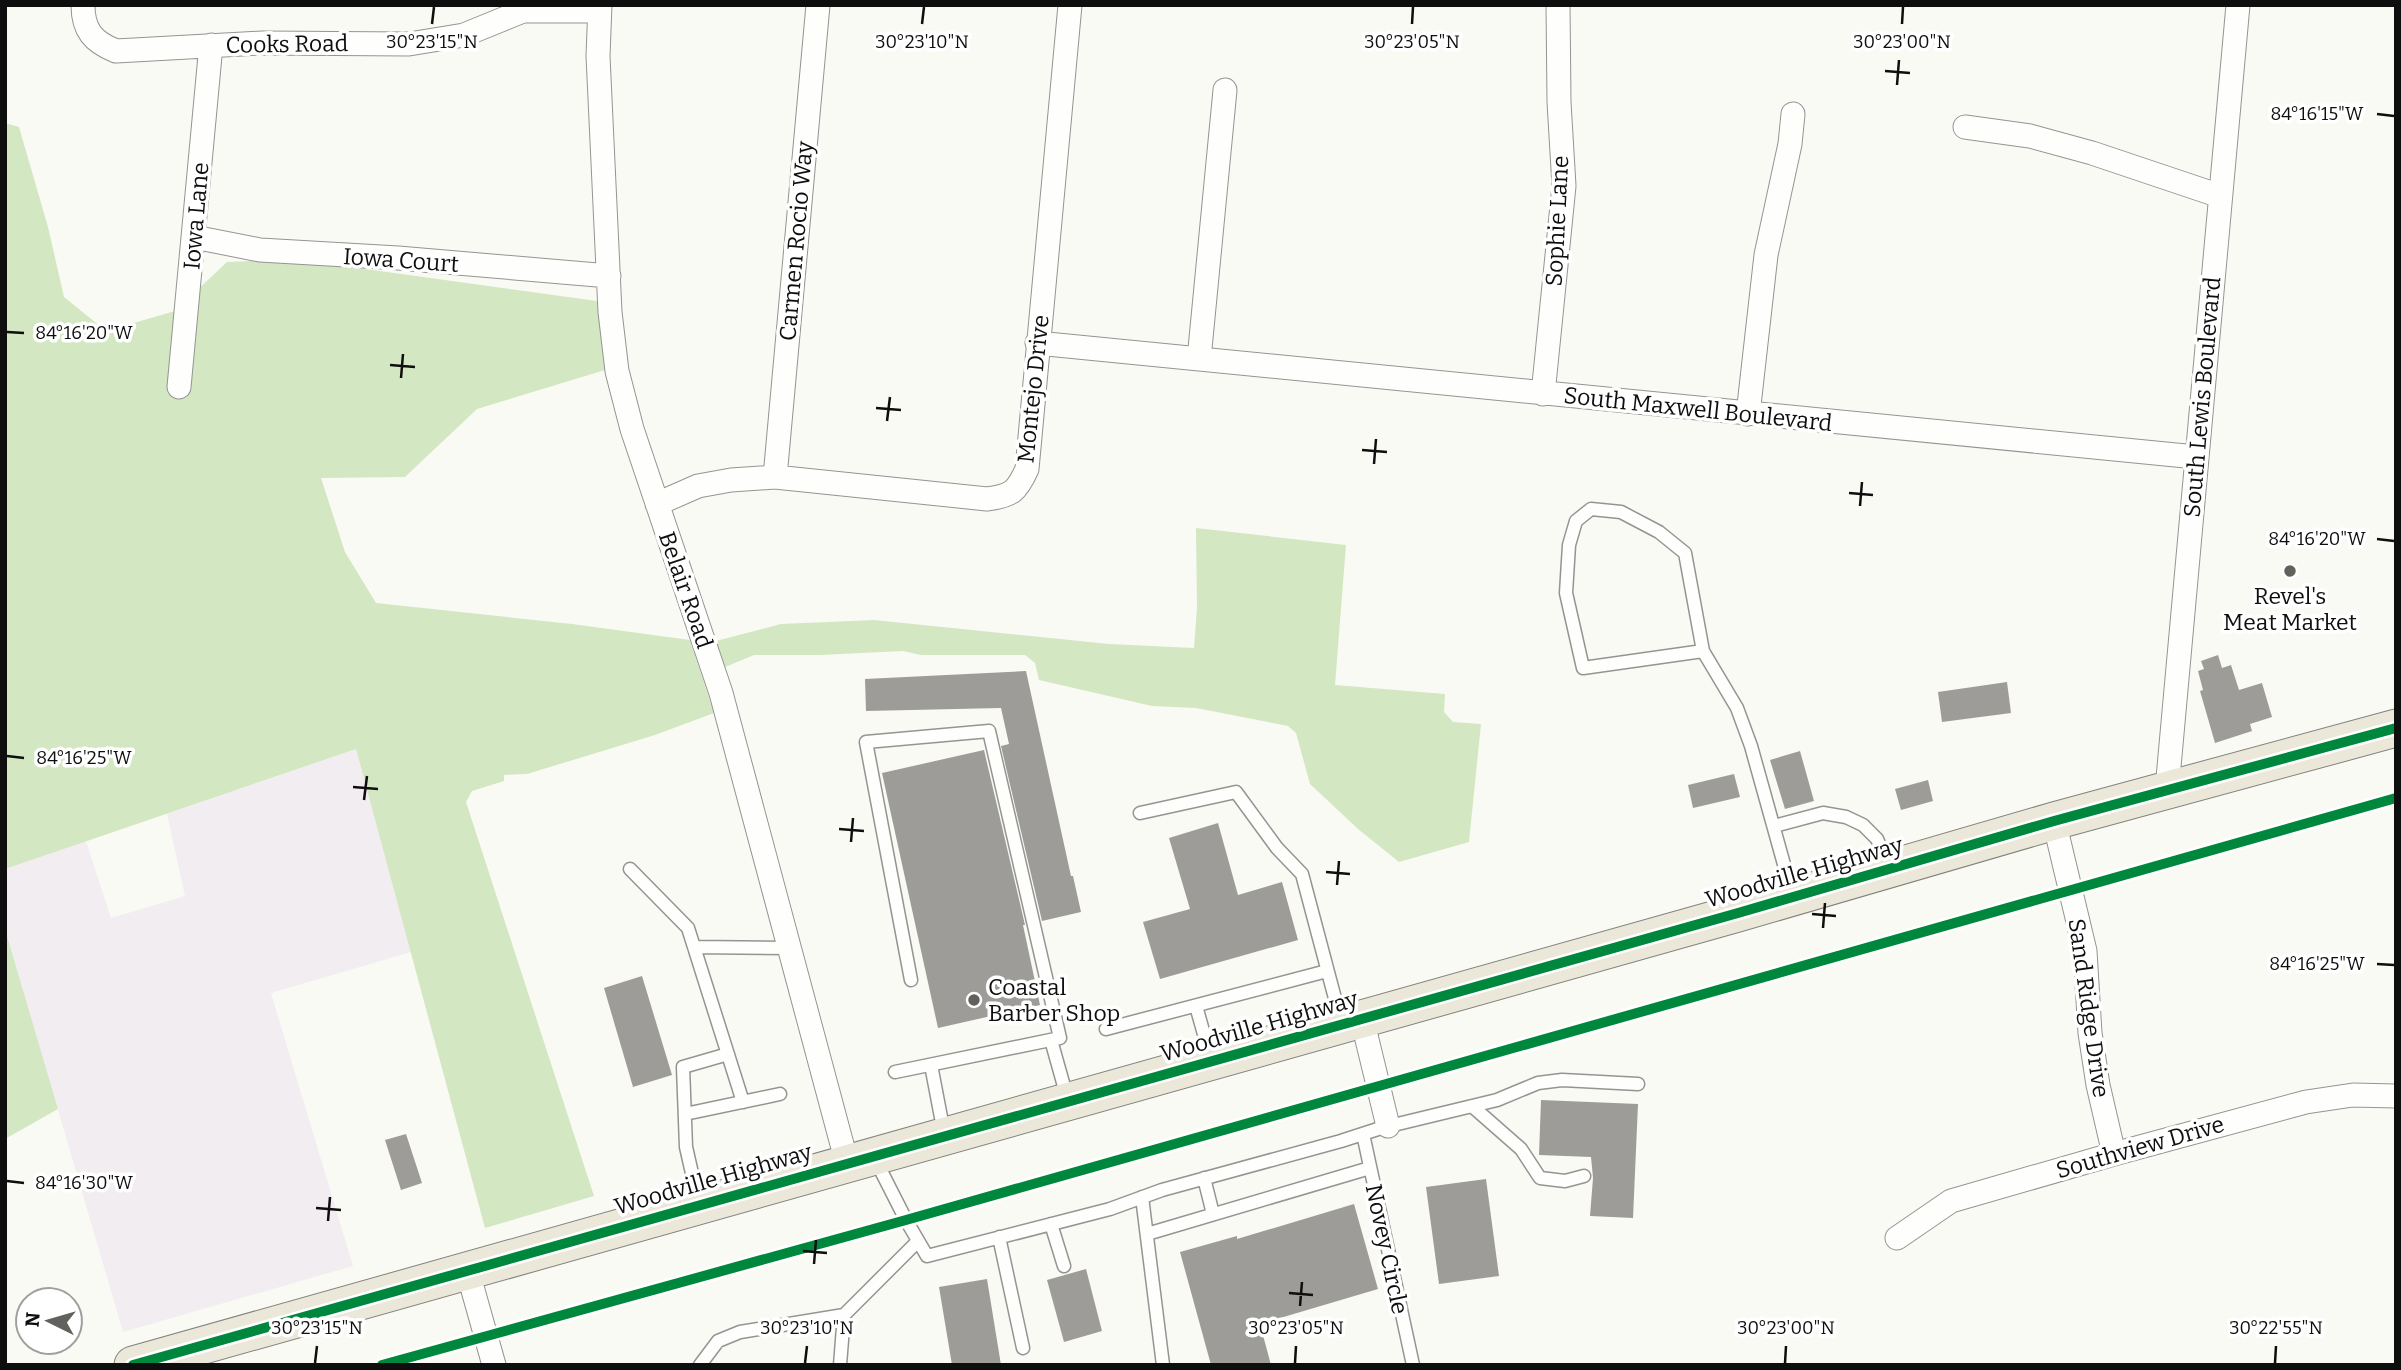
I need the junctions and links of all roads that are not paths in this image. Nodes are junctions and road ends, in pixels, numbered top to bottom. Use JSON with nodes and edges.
{"nodes":[{"id":1,"x":83,"y":5,"type":"edge"},
{"id":2,"x":818,"y":5,"type":"edge"},
{"id":3,"x":1070,"y":5,"type":"edge"},
{"id":4,"x":1558,"y":5,"type":"edge"},
{"id":5,"x":2238,"y":5,"type":"edge"},
{"id":6,"x":599,"y":8,"type":"edge"},
{"id":7,"x":211,"y":45,"type":"junction"},
{"id":8,"x":1225,"y":90,"type":"dead end"},
{"id":9,"x":1793,"y":114,"type":"dead end"},
{"id":10,"x":1965,"y":127,"type":"dead end"},
{"id":11,"x":2220,"y":196,"type":"junction"},
{"id":12,"x":194,"y":237,"type":"junction"},
{"id":13,"x":609,"y":276,"type":"junction"},
{"id":14,"x":1037,"y":342,"type":"junction"},
{"id":15,"x":1199,"y":359,"type":"junction"},
{"id":16,"x":179,"y":387,"type":"dead end"},
{"id":17,"x":1543,"y":394,"type":"junction"},
{"id":18,"x":1748,"y":414,"type":"junction"},
{"id":19,"x":2196,"y":457,"type":"junction"},
{"id":20,"x":775,"y":477,"type":"junction"},
{"id":21,"x":657,"y":504,"type":"junction"},
{"id":22,"x":1703,"y":651,"type":"junction"},
{"id":23,"x":2396,"y":727,"type":"edge"},
{"id":24,"x":2167,"y":789,"type":"junction"},
{"id":25,"x":1140,"y":813,"type":"dead end"},
{"id":26,"x":2054,"y":821,"type":"junction"},
{"id":27,"x":1774,"y":826,"type":"junction"},
{"id":28,"x":630,"y":869,"type":"dead end"},
{"id":29,"x":1889,"y":869,"type":"junction"},
{"id":30,"x":1794,"y":897,"type":"junction"},
{"id":31,"x":694,"y":947,"type":"junction"},
{"id":32,"x":789,"y":948,"type":"junction"},
{"id":33,"x":1327,"y":971,"type":"junction"},
{"id":34,"x":911,"y":980,"type":"dead end"},
{"id":35,"x":1196,"y":1006,"type":"junction"},
{"id":36,"x":1352,"y":1022,"type":"junction"},
{"id":37,"x":1106,"y":1029,"type":"dead end"},
{"id":38,"x":1051,"y":1040,"type":"junction"},
{"id":39,"x":728,"y":1054,"type":"junction"},
{"id":40,"x":1211,"y":1061,"type":"junction"},
{"id":41,"x":931,"y":1065,"type":"junction"},
{"id":42,"x":895,"y":1072,"type":"dead end"},
{"id":43,"x":1639,"y":1084,"type":"dead end"},
{"id":44,"x":780,"y":1094,"type":"dead end"},
{"id":45,"x":2396,"y":1096,"type":"edge"},
{"id":46,"x":1068,"y":1101,"type":"junction"},
{"id":47,"x":743,"y":1102,"type":"junction"},
{"id":48,"x":1472,"y":1106,"type":"junction"},
{"id":49,"x":685,"y":1114,"type":"junction"},
{"id":50,"x":1388,"y":1126,"type":"junction"},
{"id":51,"x":1363,"y":1134,"type":"junction"},
{"id":52,"x":945,"y":1136,"type":"junction"},
{"id":53,"x":2114,"y":1154,"type":"junction"},
{"id":54,"x":861,"y":1160,"type":"junction"},
{"id":55,"x":1370,"y":1168,"type":"junction"},
{"id":56,"x":1584,"y":1176,"type":"dead end"},
{"id":57,"x":1204,"y":1178,"type":"junction"},
{"id":58,"x":1142,"y":1197,"type":"junction"},
{"id":59,"x":699,"y":1205,"type":"junction"},
{"id":60,"x":1213,"y":1214,"type":"junction"},
{"id":61,"x":1051,"y":1224,"type":"junction"},
{"id":62,"x":1147,"y":1234,"type":"junction"},
{"id":63,"x":999,"y":1237,"type":"junction"},
{"id":64,"x":1897,"y":1238,"type":"dead end"},
{"id":65,"x":918,"y":1241,"type":"junction"},
{"id":66,"x":1064,"y":1266,"type":"dead end"},
{"id":67,"x":467,"y":1269,"type":"junction"},
{"id":68,"x":844,"y":1315,"type":"junction"},
{"id":69,"x":1023,"y":1348,"type":"dead end"},
{"id":70,"x":133,"y":1365,"type":"edge"},
{"id":71,"x":494,"y":1365,"type":"edge"},
{"id":72,"x":701,"y":1365,"type":"edge"},
{"id":73,"x":841,"y":1365,"type":"edge"},
{"id":74,"x":1163,"y":1365,"type":"edge"},
{"id":75,"x":1413,"y":1365,"type":"edge"}],
"edges":[{"from":1,"to":7,"type":"street","name":"Cooks Road"},
{"from":2,"to":20,"type":"street","name":"Carmen Rocio Way"},
{"from":3,"to":14,"type":"street","name":"Montejo Drive"},
{"from":4,"to":17,"type":"street","name":"Sophie Lane"},
{"from":5,"to":11,"type":"street","name":"South Lewis Boulevard"},
{"from":6,"to":7,"type":"street","name":"Cooks Road"},
{"from":6,"to":13,"type":"street","name":"Belair Road"},
{"from":7,"to":12,"type":"street","name":"Iowa Lane"},
{"from":8,"to":15,"type":"street"},
{"from":9,"to":18,"type":"street"},
{"from":10,"to":11,"type":"street"},
{"from":11,"to":19,"type":"street","name":"South Lewis Boulevard"},
{"from":12,"to":13,"type":"street","name":"Iowa Court"},
{"from":12,"to":16,"type":"street","name":"Iowa Lane"},
{"from":13,"to":21,"type":"street","name":"Belair Road"},
{"from":14,"to":15,"type":"street","name":"South Maxwell Boulevard"},
{"from":14,"to":20,"type":"street","name":"Montejo Drive"},
{"from":15,"to":17,"type":"street","name":"South Maxwell Boulevard"},
{"from":17,"to":18,"type":"street","name":"South Maxwell Boulevard"},
{"from":18,"to":19,"type":"street","name":"South Maxwell Boulevard"},
{"from":19,"to":24,"type":"street","name":"South Lewis Boulevard"},
{"from":20,"to":21,"type":"street","name":"Montejo Drive"},
{"from":21,"to":32,"type":"street","name":"Belair Road"},
{"from":22,"to":22,"type":"lane"},
{"from":22,"to":27,"type":"lane"},
{"from":23,"to":24,"type":"main road","name":"Woodville Highway"},
{"from":24,"to":26,"type":"main road","name":"Woodville Highway"},
{"from":25,"to":33,"type":"lane"},
{"from":26,"to":29,"type":"main road","name":"Woodville Highway"},
{"from":26,"to":53,"type":"street","name":"Sand Ridge Drive"},
{"from":27,"to":29,"type":"lane"},
{"from":27,"to":30,"type":"lane"},
{"from":28,"to":31,"type":"lane"},
{"from":29,"to":30,"type":"main road","name":"Woodville Highway"},
{"from":30,"to":36,"type":"main road","name":"Woodville Highway"},
{"from":31,"to":32,"type":"lane"},
{"from":31,"to":39,"type":"lane"},
{"from":32,"to":54,"type":"street","name":"Belair Road"},
{"from":33,"to":35,"type":"lane"},
{"from":33,"to":36,"type":"lane"},
{"from":34,"to":38,"type":"lane"},
{"from":35,"to":37,"type":"lane"},
{"from":35,"to":40,"type":"lane"},
{"from":36,"to":40,"type":"main road","name":"Woodville Highway"},
{"from":36,"to":50,"type":"street"},
{"from":38,"to":41,"type":"lane"},
{"from":38,"to":46,"type":"lane"},
{"from":39,"to":47,"type":"lane"},
{"from":39,"to":49,"type":"lane"},
{"from":40,"to":46,"type":"main road","name":"Woodville Highway"},
{"from":41,"to":42,"type":"lane"},
{"from":41,"to":52,"type":"lane"},
{"from":43,"to":48,"type":"lane"},
{"from":44,"to":47,"type":"lane"},
{"from":45,"to":53,"type":"street","name":"Southview Drive"},
{"from":46,"to":52,"type":"main road","name":"Woodville Highway"},
{"from":47,"to":49,"type":"lane"},
{"from":48,"to":50,"type":"lane"},
{"from":48,"to":56,"type":"lane"},
{"from":49,"to":59,"type":"lane"},
{"from":50,"to":51,"type":"lane"},
{"from":51,"to":55,"type":"lane","name":"Novey Circle"},
{"from":51,"to":57,"type":"lane"},
{"from":52,"to":54,"type":"main road","name":"Woodville Highway"},
{"from":53,"to":64,"type":"street","name":"Southview Drive"},
{"from":54,"to":59,"type":"main road","name":"Woodville Highway"},
{"from":54,"to":65,"type":"lane"},
{"from":55,"to":60,"type":"lane"},
{"from":55,"to":75,"type":"lane","name":"Novey Circle"},
{"from":57,"to":58,"type":"lane"},
{"from":57,"to":60,"type":"lane"},
{"from":58,"to":61,"type":"lane"},
{"from":58,"to":62,"type":"lane"},
{"from":59,"to":67,"type":"main road","name":"Woodville Highway"},
{"from":60,"to":62,"type":"lane"},
{"from":61,"to":63,"type":"lane"},
{"from":61,"to":66,"type":"lane"},
{"from":62,"to":74,"type":"lane"},
{"from":63,"to":65,"type":"lane"},
{"from":63,"to":69,"type":"lane"},
{"from":65,"to":68,"type":"lane"},
{"from":67,"to":70,"type":"main road","name":"Woodville Highway"},
{"from":67,"to":71,"type":"street"},
{"from":68,"to":72,"type":"lane"},
{"from":68,"to":73,"type":"lane"}]}
